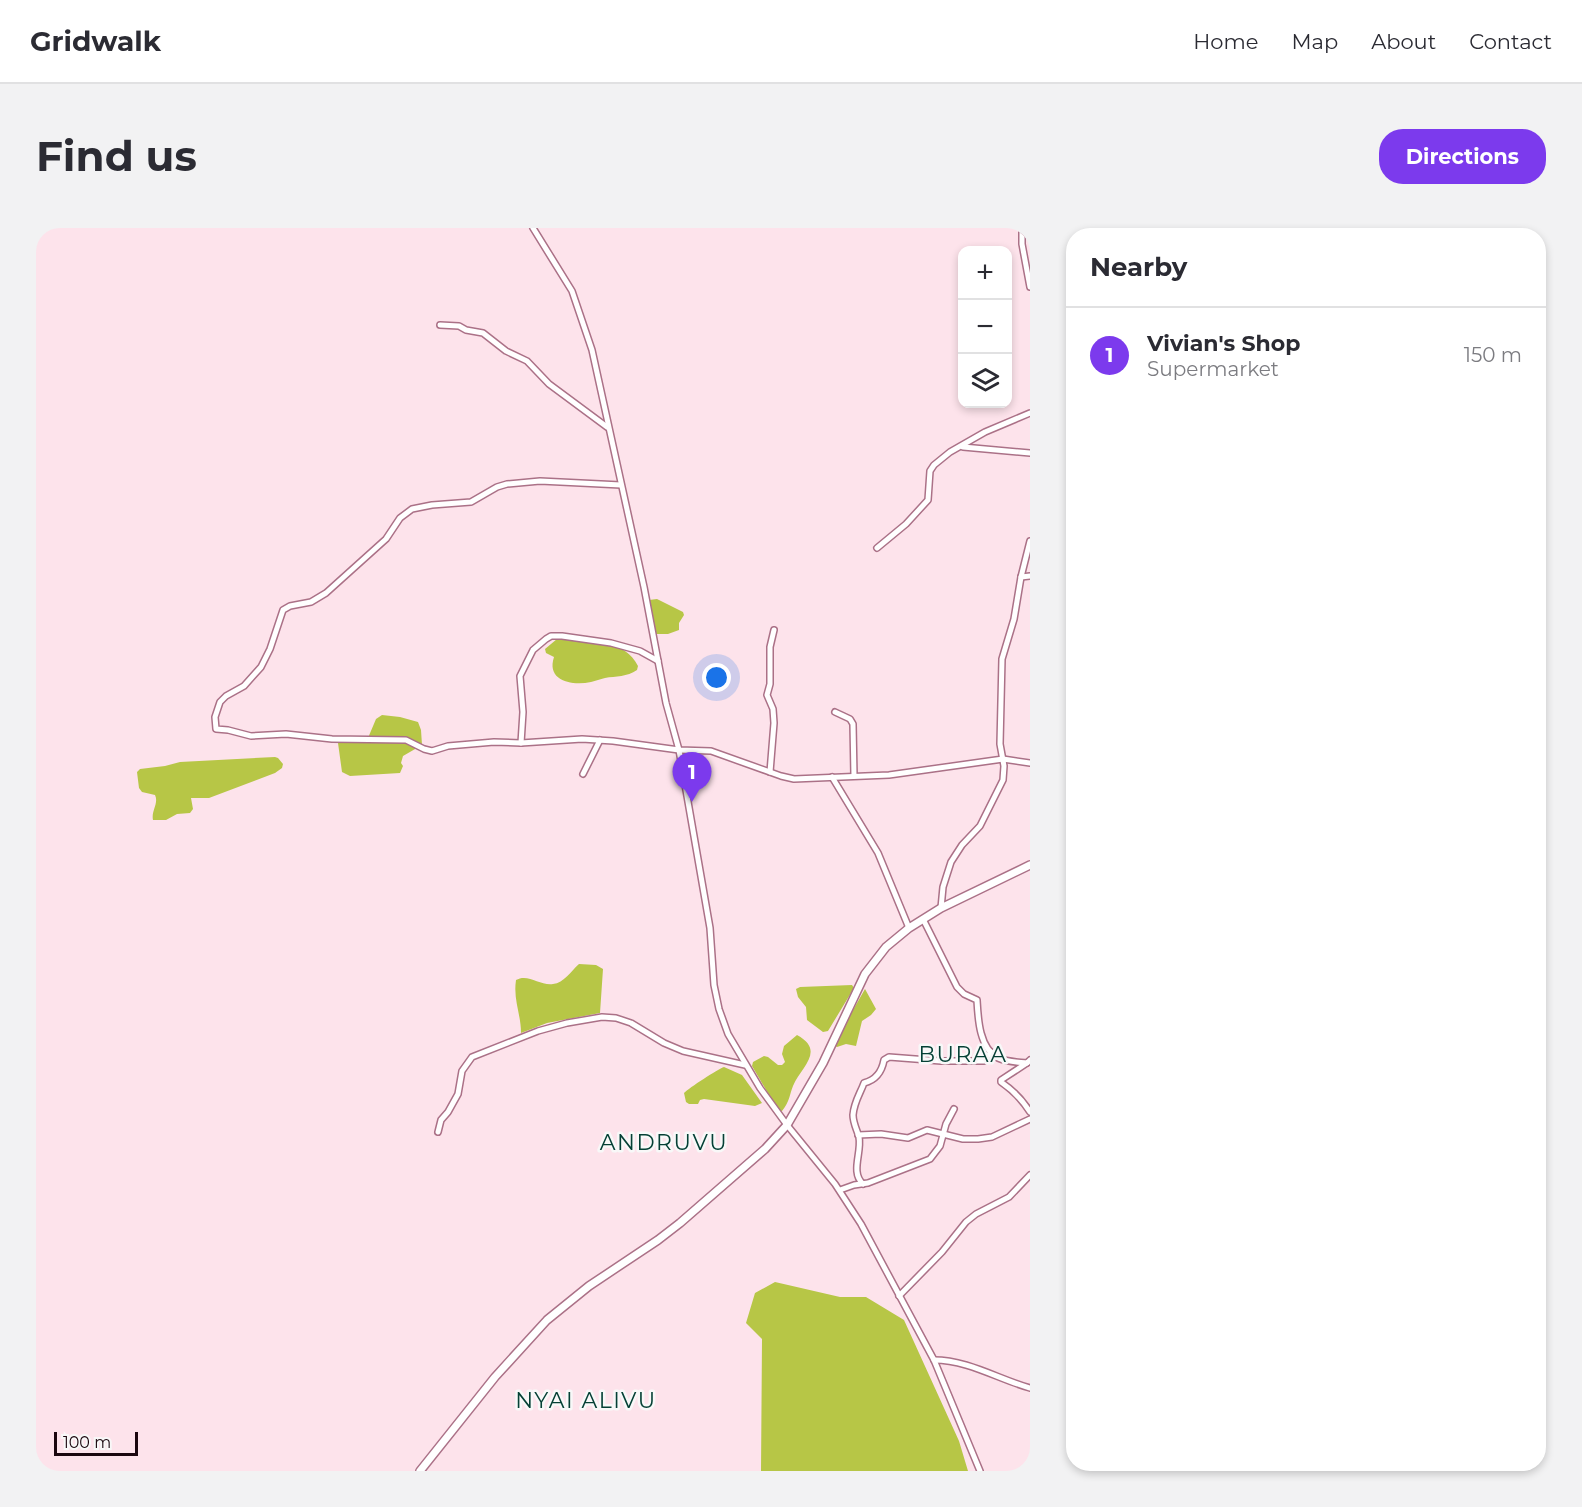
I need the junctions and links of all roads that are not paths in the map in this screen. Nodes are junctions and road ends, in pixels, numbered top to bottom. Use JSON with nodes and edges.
{"nodes":[{"id":1,"x":533,"y":228,"type":"edge"},
{"id":2,"x":1022,"y":228,"type":"edge"},
{"id":3,"x":1030,"y":287,"type":"edge"},
{"id":4,"x":440,"y":325,"type":"dead end"},
{"id":5,"x":1030,"y":413,"type":"edge"},
{"id":6,"x":608,"y":427,"type":"junction"},
{"id":7,"x":962,"y":447,"type":"junction"},
{"id":8,"x":1030,"y":453,"type":"edge"},
{"id":9,"x":621,"y":485,"type":"junction"},
{"id":10,"x":1030,"y":541,"type":"edge"},
{"id":11,"x":878,"y":548,"type":"dead end"},
{"id":12,"x":1030,"y":576,"type":"edge"},
{"id":13,"x":1021,"y":577,"type":"junction"},
{"id":14,"x":774,"y":630,"type":"dead end"},
{"id":15,"x":658,"y":661,"type":"junction"},
{"id":16,"x":835,"y":712,"type":"dead end"},
{"id":17,"x":600,"y":740,"type":"junction"},
{"id":18,"x":521,"y":743,"type":"junction"},
{"id":19,"x":679,"y":750,"type":"junction"},
{"id":20,"x":1003,"y":759,"type":"junction"},
{"id":21,"x":1030,"y":763,"type":"edge"},
{"id":22,"x":770,"y":772,"type":"junction"},
{"id":23,"x":583,"y":774,"type":"dead end"},
{"id":24,"x":854,"y":776,"type":"junction"},
{"id":25,"x":832,"y":777,"type":"junction"},
{"id":26,"x":1030,"y":865,"type":"edge"},
{"id":27,"x":941,"y":908,"type":"junction"},
{"id":28,"x":923,"y":919,"type":"junction"},
{"id":29,"x":909,"y":928,"type":"junction"},
{"id":30,"x":991,"y":1052,"type":"junction"},
{"id":31,"x":1029,"y":1062,"type":"edge"},
{"id":32,"x":745,"y":1065,"type":"junction"},
{"id":33,"x":954,"y":1109,"type":"dead end"},
{"id":34,"x":1030,"y":1112,"type":"edge"},
{"id":35,"x":1030,"y":1119,"type":"edge"},
{"id":36,"x":787,"y":1125,"type":"junction"},
{"id":37,"x":438,"y":1132,"type":"dead end"},
{"id":38,"x":858,"y":1135,"type":"junction"},
{"id":39,"x":942,"y":1135,"type":"junction"},
{"id":40,"x":1030,"y":1176,"type":"edge"},
{"id":41,"x":863,"y":1184,"type":"junction"},
{"id":42,"x":840,"y":1190,"type":"junction"},
{"id":43,"x":898,"y":1296,"type":"junction"},
{"id":44,"x":934,"y":1360,"type":"junction"},
{"id":45,"x":1030,"y":1388,"type":"edge"},
{"id":46,"x":420,"y":1471,"type":"edge"},
{"id":47,"x":980,"y":1471,"type":"edge"}],
"edges":[{"from":1,"to":6,"type":"street"},
{"from":2,"to":3,"type":"street"},
{"from":4,"to":6,"type":"street"},
{"from":5,"to":7,"type":"street"},
{"from":6,"to":9,"type":"street"},
{"from":7,"to":8,"type":"street"},
{"from":7,"to":11,"type":"street"},
{"from":9,"to":15,"type":"street"},
{"from":9,"to":18,"type":"street"},
{"from":10,"to":13,"type":"street"},
{"from":12,"to":13,"type":"street"},
{"from":13,"to":20,"type":"street"},
{"from":14,"to":22,"type":"street"},
{"from":15,"to":18,"type":"street"},
{"from":15,"to":19,"type":"street"},
{"from":16,"to":24,"type":"street"},
{"from":17,"to":18,"type":"street"},
{"from":17,"to":19,"type":"street"},
{"from":17,"to":23,"type":"street"},
{"from":19,"to":22,"type":"street"},
{"from":19,"to":32,"type":"street"},
{"from":20,"to":21,"type":"street"},
{"from":20,"to":24,"type":"street"},
{"from":20,"to":27,"type":"street"},
{"from":22,"to":25,"type":"street"},
{"from":24,"to":25,"type":"street"},
{"from":25,"to":29,"type":"street"},
{"from":26,"to":27,"type":"street"},
{"from":27,"to":28,"type":"street"},
{"from":28,"to":29,"type":"street"},
{"from":28,"to":30,"type":"street"},
{"from":29,"to":36,"type":"street"},
{"from":30,"to":31,"type":"street"},
{"from":30,"to":38,"type":"street"},
{"from":31,"to":34,"type":"street"},
{"from":32,"to":36,"type":"street"},
{"from":32,"to":37,"type":"street"},
{"from":33,"to":39,"type":"street"},
{"from":35,"to":39,"type":"street"},
{"from":36,"to":42,"type":"street"},
{"from":36,"to":46,"type":"street"},
{"from":38,"to":39,"type":"street"},
{"from":38,"to":41,"type":"street"},
{"from":39,"to":41,"type":"street"},
{"from":40,"to":43,"type":"street"},
{"from":41,"to":42,"type":"street"},
{"from":42,"to":43,"type":"street"},
{"from":43,"to":44,"type":"street"},
{"from":44,"to":45,"type":"street"},
{"from":44,"to":47,"type":"street"}]}
